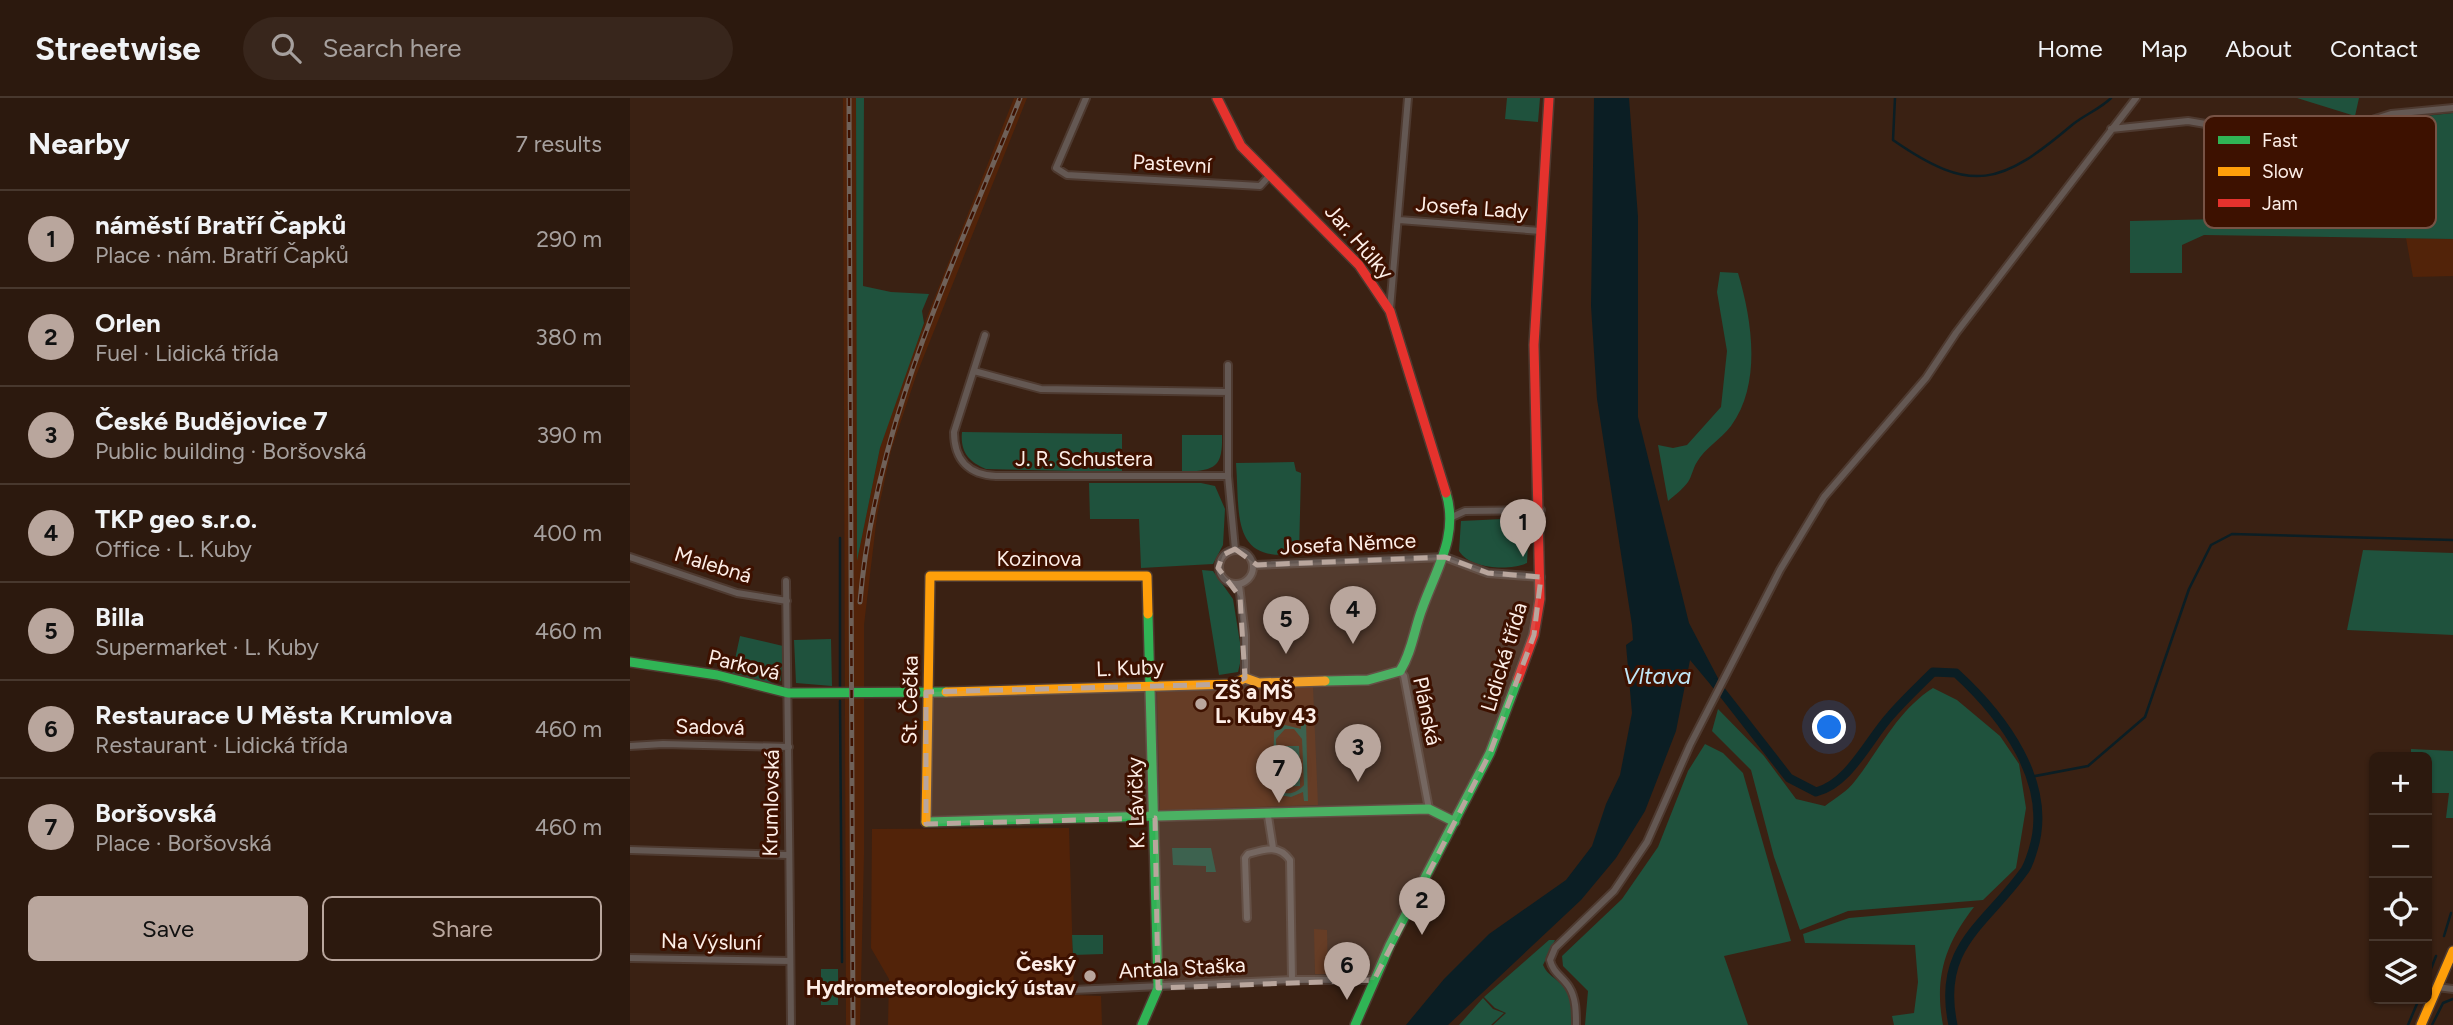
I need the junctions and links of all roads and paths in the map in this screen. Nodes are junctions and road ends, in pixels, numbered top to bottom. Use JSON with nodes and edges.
{"nodes":[{"id":1,"x":1086,"y":98,"type":"edge"},
{"id":2,"x":1217,"y":98,"type":"edge"},
{"id":3,"x":1408,"y":98,"type":"edge"},
{"id":4,"x":1549,"y":98,"type":"edge"},
{"id":5,"x":2136,"y":98,"type":"edge"},
{"id":6,"x":2453,"y":108,"type":"edge"},
{"id":7,"x":2385,"y":116,"type":"edge"},
{"id":8,"x":2204,"y":124,"type":"edge"},
{"id":9,"x":2111,"y":130,"type":"junction"},
{"id":10,"x":1270,"y":175,"type":"junction"},
{"id":11,"x":1399,"y":220,"type":"junction"},
{"id":12,"x":1541,"y":231,"type":"junction"},
{"id":13,"x":1390,"y":311,"type":"junction"},
{"id":14,"x":985,"y":335,"type":"dead end"},
{"id":15,"x":1228,"y":365,"type":"dead end"},
{"id":16,"x":974,"y":371,"type":"junction"},
{"id":17,"x":1228,"y":392,"type":"junction"},
{"id":18,"x":1228,"y":476,"type":"junction"},
{"id":19,"x":1541,"y":510,"type":"junction"},
{"id":20,"x":1452,"y":517,"type":"junction"},
{"id":21,"x":1235,"y":550,"type":"junction"},
{"id":22,"x":630,"y":556,"type":"edge"},
{"id":23,"x":1445,"y":557,"type":"junction"},
{"id":24,"x":1254,"y":565,"type":"junction"},
{"id":25,"x":930,"y":576,"type":"joint"},
{"id":26,"x":1147,"y":576,"type":"joint"},
{"id":27,"x":1541,"y":577,"type":"junction"},
{"id":28,"x":786,"y":581,"type":"dead end"},
{"id":29,"x":1239,"y":584,"type":"junction"},
{"id":30,"x":787,"y":601,"type":"junction"},
{"id":31,"x":630,"y":662,"type":"edge"},
{"id":32,"x":1400,"y":671,"type":"junction"},
{"id":33,"x":1245,"y":678,"type":"junction"},
{"id":34,"x":1150,"y":685,"type":"junction"},
{"id":35,"x":926,"y":692,"type":"junction"},
{"id":36,"x":788,"y":693,"type":"junction"},
{"id":37,"x":855,"y":695,"type":"joint"},
{"id":38,"x":630,"y":746,"type":"edge"},
{"id":39,"x":789,"y":747,"type":"junction"},
{"id":40,"x":1429,"y":809,"type":"junction"},
{"id":41,"x":1268,"y":816,"type":"junction"},
{"id":42,"x":1155,"y":818,"type":"junction"},
{"id":43,"x":1455,"y":822,"type":"junction"},
{"id":44,"x":1273,"y":848,"type":"junction"},
{"id":45,"x":630,"y":850,"type":"edge"},
{"id":46,"x":787,"y":855,"type":"junction"},
{"id":47,"x":1247,"y":918,"type":"dead end"},
{"id":48,"x":2453,"y":951,"type":"edge"},
{"id":49,"x":630,"y":958,"type":"edge"},
{"id":50,"x":790,"y":961,"type":"junction"},
{"id":51,"x":1292,"y":980,"type":"junction"},
{"id":52,"x":1374,"y":980,"type":"junction"},
{"id":53,"x":2437,"y":987,"type":"junction"},
{"id":54,"x":1158,"y":988,"type":"junction"},
{"id":55,"x":2453,"y":989,"type":"edge"},
{"id":56,"x":1073,"y":990,"type":"dead end"},
{"id":57,"x":791,"y":1025,"type":"edge"},
{"id":58,"x":1142,"y":1025,"type":"edge"},
{"id":59,"x":1354,"y":1025,"type":"edge"},
{"id":60,"x":1576,"y":1025,"type":"edge"},
{"id":61,"x":2421,"y":1025,"type":"edge"}],
"edges":[{"from":1,"to":10,"type":"street","name":"Pastevní"},
{"from":2,"to":10,"type":"street","name":"Jar. Hůlky"},
{"from":3,"to":11,"type":"street"},
{"from":4,"to":12,"type":"street","name":"Lidická třída"},
{"from":5,"to":9,"type":"street"},
{"from":6,"to":7,"type":"street"},
{"from":8,"to":9,"type":"street"},
{"from":9,"to":60,"type":"street"},
{"from":10,"to":13,"type":"street","name":"Jar. Hůlky"},
{"from":11,"to":12,"type":"street","name":"Josefa Lady"},
{"from":11,"to":13,"type":"street"},
{"from":12,"to":19,"type":"street","name":"Lidická třída"},
{"from":13,"to":20,"type":"street","name":"Jar. Hůlky"},
{"from":14,"to":16,"type":"street"},
{"from":15,"to":17,"type":"street"},
{"from":16,"to":17,"type":"street"},
{"from":16,"to":18,"type":"street","name":"J. R. Schustera"},
{"from":17,"to":18,"type":"street"},
{"from":18,"to":21,"type":"street"},
{"from":19,"to":20,"type":"street"},
{"from":19,"to":27,"type":"street","name":"Lidická třída"},
{"from":20,"to":23,"type":"street","name":"Plánská"},
{"from":21,"to":24,"type":"street"},
{"from":21,"to":29,"type":"street"},
{"from":22,"to":30,"type":"street","name":"Malebná"},
{"from":23,"to":24,"type":"street","name":"Josefa Němce"},
{"from":23,"to":27,"type":"street"},
{"from":23,"to":32,"type":"street","name":"Plánská"},
{"from":24,"to":29,"type":"street"},
{"from":25,"to":26,"type":"street","name":"Kozinova"},
{"from":25,"to":35,"type":"street","name":"St. Čečka"},
{"from":26,"to":34,"type":"street","name":"K. Lávičky"},
{"from":27,"to":43,"type":"street","name":"Lidická třída"},
{"from":28,"to":30,"type":"street","name":"Krumlovská"},
{"from":29,"to":33,"type":"street"},
{"from":30,"to":36,"type":"street","name":"Krumlovská"},
{"from":31,"to":36,"type":"street","name":"Parková"},
{"from":32,"to":33,"type":"street","name":"L. Kuby"},
{"from":32,"to":40,"type":"street","name":"Plánská"},
{"from":33,"to":34,"type":"street","name":"L. Kuby"},
{"from":34,"to":35,"type":"street","name":"L. Kuby"},
{"from":34,"to":42,"type":"street","name":"K. Lávičky"},
{"from":35,"to":37,"type":"street","name":"L. Kuby"},
{"from":35,"to":42,"type":"street","name":"St. Čečka"},
{"from":36,"to":37,"type":"street","name":"Parková"},
{"from":36,"to":39,"type":"street","name":"Krumlovská"},
{"from":38,"to":39,"type":"street","name":"Sadová"},
{"from":39,"to":46,"type":"street","name":"Krumlovská"},
{"from":40,"to":41,"type":"street"},
{"from":40,"to":43,"type":"street"},
{"from":41,"to":42,"type":"street"},
{"from":41,"to":44,"type":"street"},
{"from":42,"to":54,"type":"street","name":"K. Lávičky"},
{"from":43,"to":52,"type":"street","name":"Lidická třída"},
{"from":44,"to":47,"type":"street"},
{"from":44,"to":51,"type":"street"},
{"from":45,"to":46,"type":"street"},
{"from":46,"to":50,"type":"street","name":"Krumlovská"},
{"from":48,"to":53,"type":"street"},
{"from":49,"to":50,"type":"street","name":"Na Výsluní"},
{"from":50,"to":57,"type":"street","name":"Krumlovská"},
{"from":51,"to":52,"type":"street","name":"Antala Staška"},
{"from":51,"to":54,"type":"street","name":"Antala Staška"},
{"from":52,"to":59,"type":"street","name":"Lidická třída"},
{"from":53,"to":55,"type":"street"},
{"from":53,"to":61,"type":"street"},
{"from":54,"to":56,"type":"street","name":"Antala Staška"},
{"from":54,"to":58,"type":"street","name":"K. Lávičky"}]}
